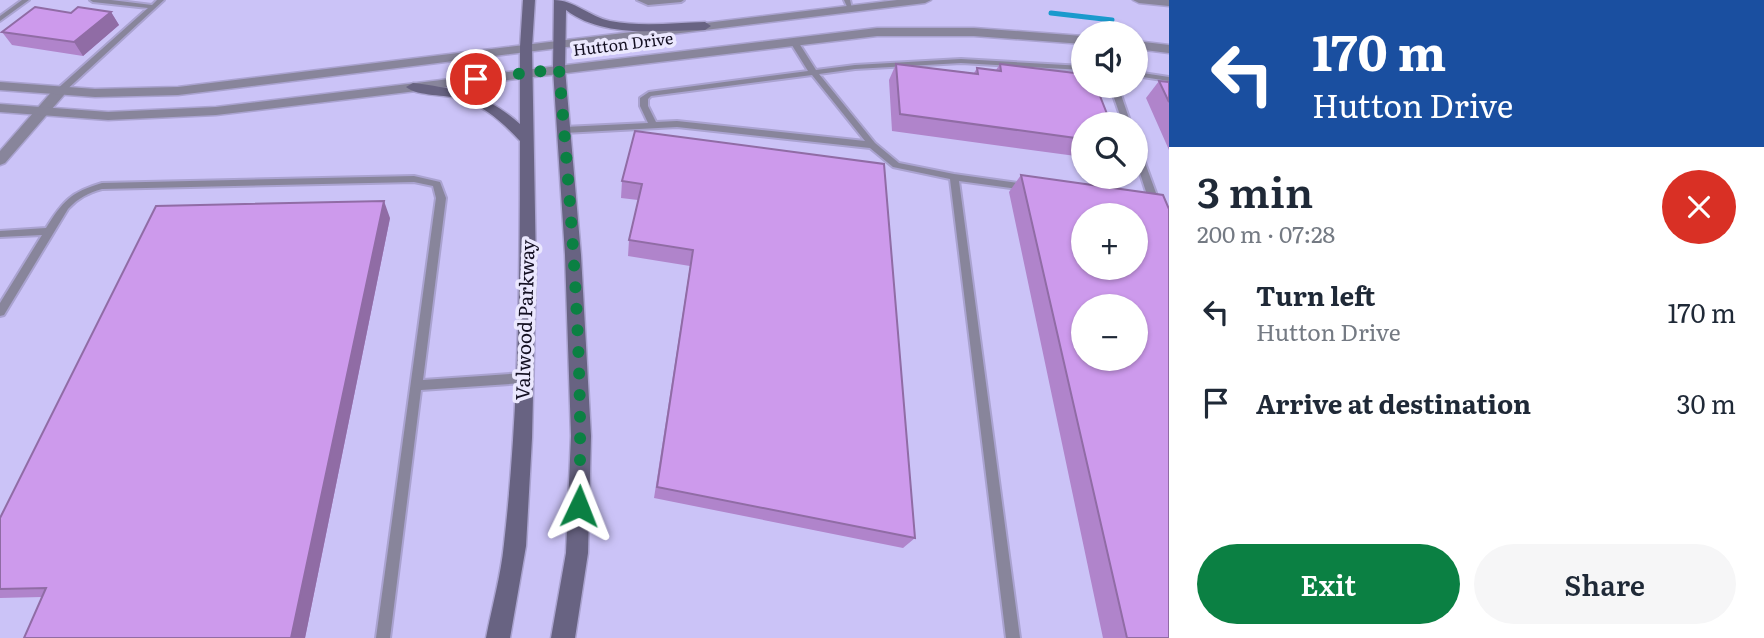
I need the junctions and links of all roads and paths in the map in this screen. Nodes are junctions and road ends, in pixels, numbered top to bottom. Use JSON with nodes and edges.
{"nodes":[{"id":1,"x":26,"y":0,"type":"edge"},
{"id":2,"x":93,"y":0,"type":"edge"},
{"id":3,"x":161,"y":0,"type":"edge"},
{"id":4,"x":529,"y":0,"type":"edge"},
{"id":5,"x":560,"y":0,"type":"edge"},
{"id":6,"x":640,"y":0,"type":"edge"},
{"id":7,"x":681,"y":0,"type":"edge"},
{"id":8,"x":925,"y":0,"type":"edge"},
{"id":9,"x":1139,"y":0,"type":"edge"},
{"id":10,"x":896,"y":1,"type":"edge"},
{"id":11,"x":1169,"y":3,"type":"edge"},
{"id":12,"x":848,"y":4,"type":"edge"},
{"id":13,"x":153,"y":7,"type":"junction"},
{"id":14,"x":0,"y":19,"type":"edge"},
{"id":15,"x":705,"y":26,"type":"junction"},
{"id":16,"x":1071,"y":39,"type":"edge"},
{"id":17,"x":793,"y":42,"type":"junction"},
{"id":18,"x":559,"y":44,"type":"junction"},
{"id":19,"x":526,"y":47,"type":"junction"},
{"id":20,"x":1148,"y":47,"type":"edge"},
{"id":21,"x":1169,"y":50,"type":"edge"},
{"id":22,"x":1071,"y":67,"type":"edge"},
{"id":23,"x":559,"y":69,"type":"junction"},
{"id":24,"x":528,"y":73,"type":"junction"},
{"id":25,"x":814,"y":74,"type":"junction"},
{"id":26,"x":1148,"y":76,"type":"edge"},
{"id":27,"x":1169,"y":79,"type":"edge"},
{"id":28,"x":0,"y":86,"type":"edge"},
{"id":29,"x":413,"y":88,"type":"junction"},
{"id":30,"x":59,"y":92,"type":"junction"},
{"id":31,"x":0,"y":108,"type":"edge"},
{"id":32,"x":40,"y":114,"type":"junction"},
{"id":33,"x":653,"y":125,"type":"junction"},
{"id":34,"x":564,"y":130,"type":"junction"},
{"id":35,"x":528,"y":141,"type":"junction"},
{"id":36,"x":872,"y":145,"type":"junction"},
{"id":37,"x":0,"y":160,"type":"edge"},
{"id":38,"x":954,"y":177,"type":"junction"},
{"id":39,"x":1148,"y":184,"type":"edge"},
{"id":40,"x":1035,"y":188,"type":"edge"},
{"id":41,"x":1148,"y":204,"type":"edge"},
{"id":42,"x":1155,"y":204,"type":"junction"},
{"id":43,"x":1169,"y":206,"type":"edge"},
{"id":44,"x":49,"y":231,"type":"junction"},
{"id":45,"x":0,"y":234,"type":"edge"},
{"id":46,"x":0,"y":312,"type":"edge"},
{"id":47,"x":523,"y":378,"type":"junction"},
{"id":48,"x":417,"y":385,"type":"junction"},
{"id":49,"x":383,"y":638,"type":"edge"},
{"id":50,"x":498,"y":638,"type":"edge"},
{"id":51,"x":562,"y":638,"type":"edge"},
{"id":52,"x":1013,"y":638,"type":"edge"}],
"edges":[{"from":1,"to":14,"type":"lane"},
{"from":2,"to":13,"type":"lane"},
{"from":3,"to":13,"type":"lane"},
{"from":4,"to":19,"type":"main road","name":"Valwood Parkway"},
{"from":5,"to":15,"type":"main road"},
{"from":5,"to":18,"type":"main road"},
{"from":6,"to":7,"type":"lane"},
{"from":8,"to":10,"type":"street","name":"Hutton Drive"},
{"from":9,"to":11,"type":"street"},
{"from":10,"to":12,"type":"street","name":"Hutton Drive"},
{"from":12,"to":15,"type":"street","name":"Hutton Drive"},
{"from":13,"to":30,"type":"lane"},
{"from":15,"to":18,"type":"street","name":"Hutton Drive"},
{"from":16,"to":17,"type":"street","name":"Hutton Drive"},
{"from":17,"to":23,"type":"street","name":"Hutton Drive"},
{"from":17,"to":25,"type":"lane"},
{"from":18,"to":19,"type":"street","name":"Hutton Drive"},
{"from":18,"to":23,"type":"main road"},
{"from":19,"to":24,"type":"main road","name":"Valwood Parkway"},
{"from":19,"to":30,"type":"street","name":"Hutton Drive"},
{"from":20,"to":21,"type":"street"},
{"from":22,"to":25,"type":"lane"},
{"from":23,"to":24,"type":"street","name":"Hutton Drive"},
{"from":23,"to":34,"type":"main road"},
{"from":24,"to":29,"type":"street","name":"Hutton Drive"},
{"from":24,"to":35,"type":"main road","name":"Valwood Parkway"},
{"from":25,"to":33,"type":"lane"},
{"from":25,"to":36,"type":"lane"},
{"from":26,"to":27,"type":"lane"},
{"from":28,"to":30,"type":"street","name":"Hutton Drive"},
{"from":29,"to":32,"type":"street","name":"Hutton Drive"},
{"from":29,"to":35,"type":"main road"},
{"from":30,"to":32,"type":"street"},
{"from":31,"to":32,"type":"street","name":"Hutton Drive"},
{"from":32,"to":37,"type":"street"},
{"from":33,"to":34,"type":"lane"},
{"from":33,"to":36,"type":"lane"},
{"from":34,"to":51,"type":"main road"},
{"from":35,"to":47,"type":"main road","name":"Valwood Parkway"},
{"from":36,"to":38,"type":"lane"},
{"from":38,"to":40,"type":"lane"},
{"from":38,"to":52,"type":"lane"},
{"from":39,"to":42,"type":"lane"},
{"from":41,"to":42,"type":"lane"},
{"from":42,"to":43,"type":"lane"},
{"from":44,"to":45,"type":"lane"},
{"from":44,"to":46,"type":"lane"},
{"from":44,"to":48,"type":"lane"},
{"from":47,"to":48,"type":"lane"},
{"from":47,"to":50,"type":"main road","name":"Valwood Parkway"},
{"from":48,"to":49,"type":"lane"}]}
